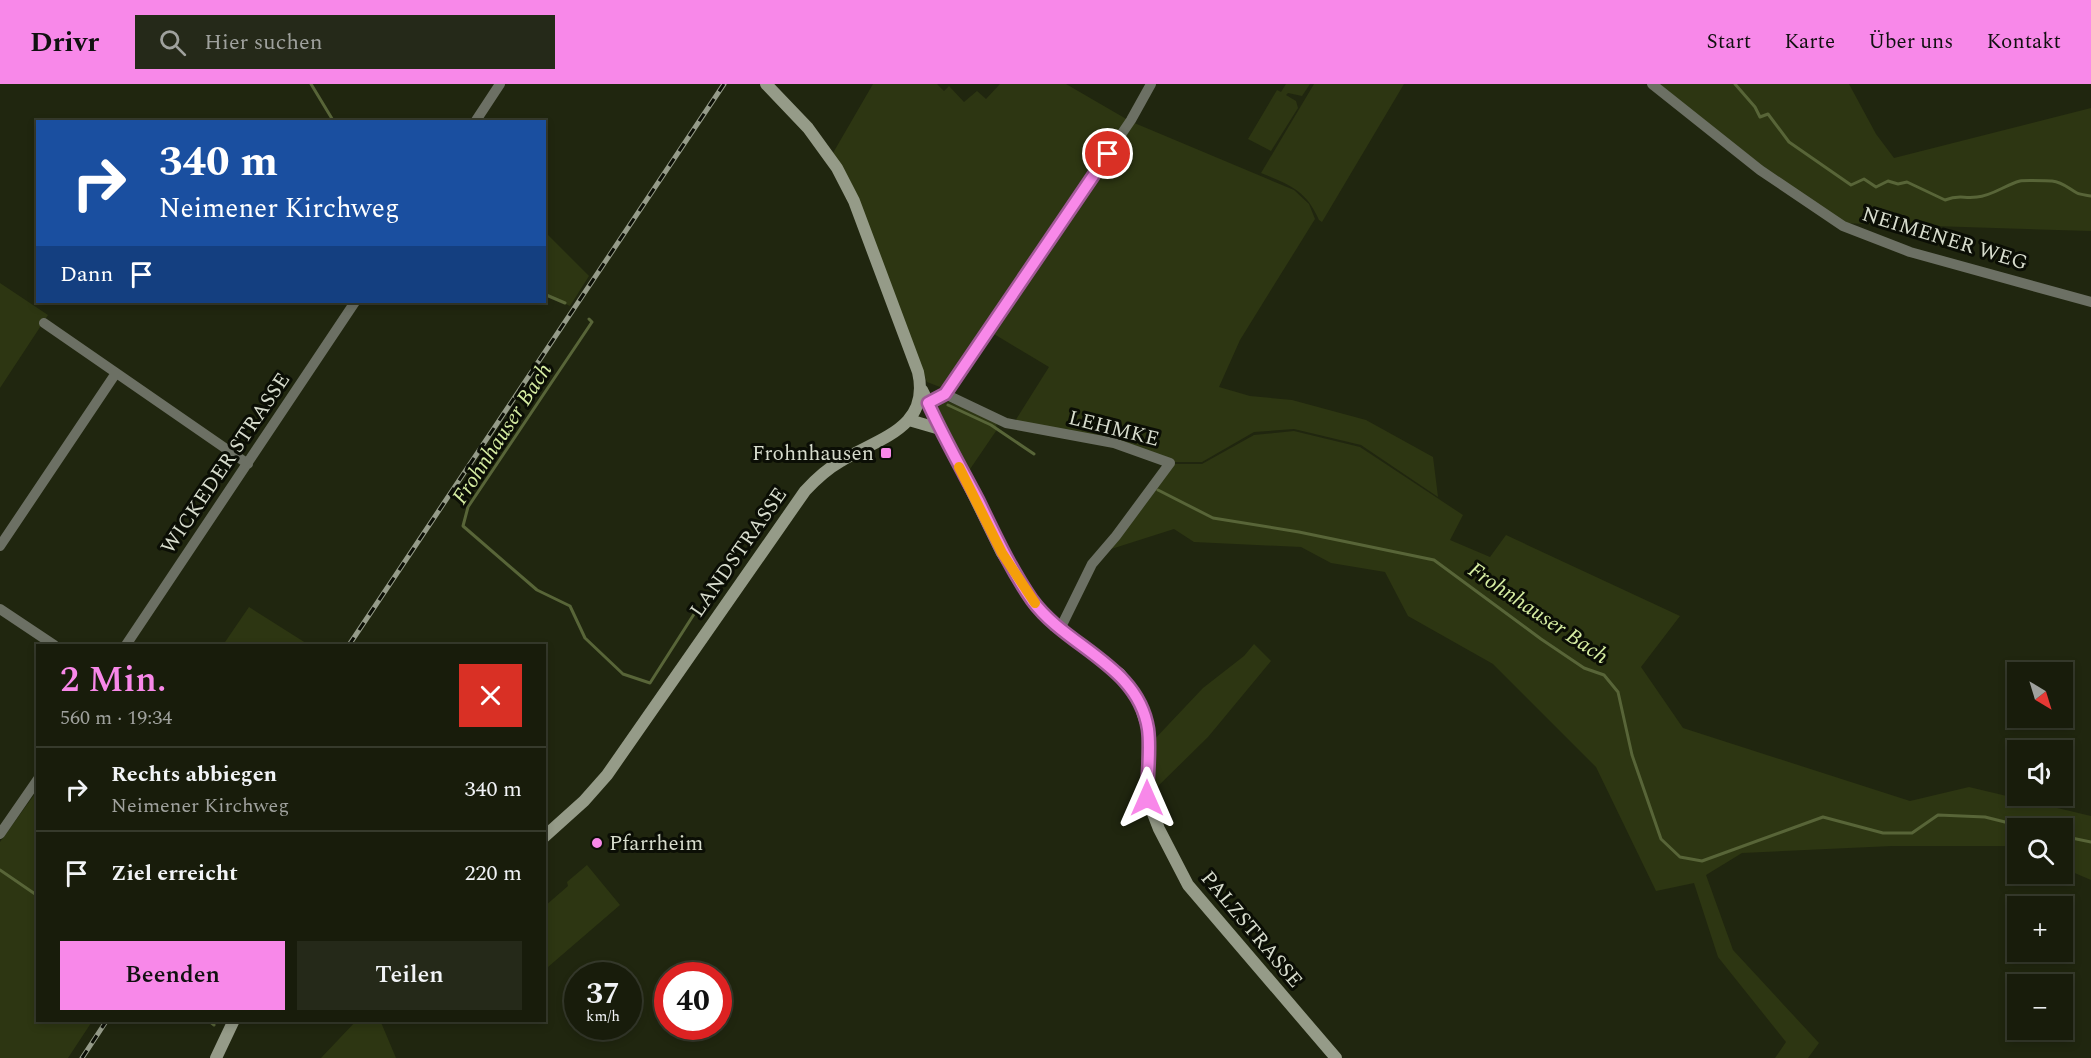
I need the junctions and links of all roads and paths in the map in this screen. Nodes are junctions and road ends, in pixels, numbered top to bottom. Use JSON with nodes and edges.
{"nodes":[{"id":1,"x":500,"y":84,"type":"edge"},
{"id":2,"x":766,"y":84,"type":"edge"},
{"id":3,"x":1151,"y":84,"type":"edge"},
{"id":4,"x":1652,"y":84,"type":"edge"},
{"id":5,"x":476,"y":120,"type":"edge"},
{"id":6,"x":2091,"y":302,"type":"edge"},
{"id":7,"x":354,"y":303,"type":"edge"},
{"id":8,"x":44,"y":323,"type":"dead end"},
{"id":9,"x":116,"y":373,"type":"junction"},
{"id":10,"x":921,"y":389,"type":"junction"},
{"id":11,"x":945,"y":394,"type":"junction"},
{"id":12,"x":928,"y":403,"type":"junction"},
{"id":13,"x":909,"y":420,"type":"junction"},
{"id":14,"x":940,"y":429,"type":"junction"},
{"id":15,"x":248,"y":464,"type":"junction"},
{"id":16,"x":0,"y":546,"type":"edge"},
{"id":17,"x":0,"y":609,"type":"edge"},
{"id":18,"x":1060,"y":629,"type":"junction"},
{"id":19,"x":52,"y":644,"type":"edge"},
{"id":20,"x":127,"y":644,"type":"edge"},
{"id":21,"x":36,"y":782,"type":"edge"},
{"id":22,"x":0,"y":834,"type":"edge"},
{"id":23,"x":546,"y":835,"type":"edge"},
{"id":24,"x":233,"y":1022,"type":"edge"},
{"id":25,"x":216,"y":1058,"type":"edge"},
{"id":26,"x":1336,"y":1058,"type":"edge"}],
"edges":[{"from":1,"to":5,"type":"street"},
{"from":2,"to":10,"type":"main road"},
{"from":3,"to":11,"type":"street"},
{"from":4,"to":6,"type":"street","name":"NEIMENER WEG"},
{"from":7,"to":15,"type":"street","name":"WICKEDER STRASSE"},
{"from":8,"to":9,"type":"street"},
{"from":9,"to":15,"type":"street"},
{"from":9,"to":16,"type":"street"},
{"from":10,"to":12,"type":"main road","name":"PALZSTRASSE"},
{"from":10,"to":13,"type":"main road"},
{"from":11,"to":12,"type":"street"},
{"from":11,"to":18,"type":"street","name":"LEHMKE"},
{"from":12,"to":14,"type":"main road","name":"PALZSTRASSE"},
{"from":13,"to":14,"type":"main road"},
{"from":13,"to":23,"type":"main road","name":"LANDSTRASSE"},
{"from":14,"to":18,"type":"main road","name":"PALZSTRASSE"},
{"from":15,"to":20,"type":"street","name":"WICKEDER STRASSE"},
{"from":17,"to":19,"type":"street"},
{"from":18,"to":26,"type":"main road","name":"PALZSTRASSE"},
{"from":21,"to":22,"type":"street"},
{"from":24,"to":25,"type":"main road"}]}
